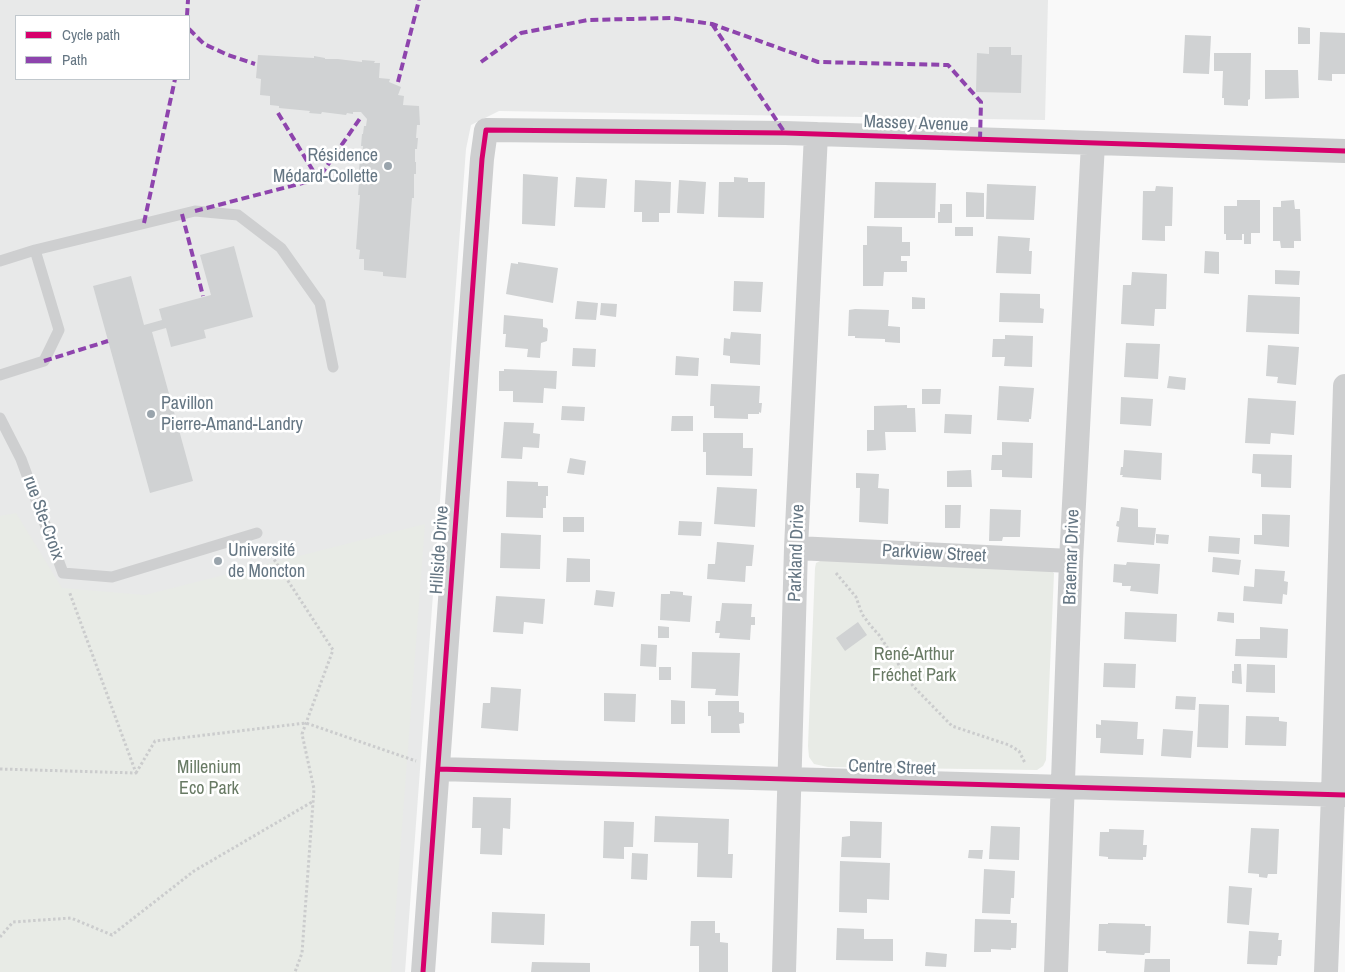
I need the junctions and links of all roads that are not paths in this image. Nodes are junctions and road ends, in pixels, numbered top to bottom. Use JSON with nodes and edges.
{"nodes":[{"id":1,"x":486,"y":130,"type":"joint"},
{"id":2,"x":816,"y":134,"type":"junction"},
{"id":3,"x":1093,"y":143,"type":"junction"},
{"id":4,"x":1345,"y":151,"type":"edge"},
{"id":5,"x":35,"y":250,"type":"junction"},
{"id":6,"x":0,"y":261,"type":"edge"},
{"id":7,"x":333,"y":367,"type":"dead end"},
{"id":8,"x":0,"y":375,"type":"edge"},
{"id":9,"x":1345,"y":386,"type":"edge"},
{"id":10,"x":0,"y":418,"type":"edge"},
{"id":11,"x":258,"y":533,"type":"road end"},
{"id":12,"x":807,"y":549,"type":"junction"},
{"id":13,"x":1071,"y":561,"type":"junction"},
{"id":14,"x":438,"y":769,"type":"junction"},
{"id":15,"x":788,"y":779,"type":"junction"},
{"id":16,"x":1063,"y":787,"type":"junction"},
{"id":17,"x":1339,"y":795,"type":"edge"},
{"id":18,"x":423,"y":972,"type":"edge"},
{"id":19,"x":784,"y":972,"type":"edge"},
{"id":20,"x":1056,"y":972,"type":"edge"},
{"id":21,"x":1326,"y":972,"type":"edge"}],
"edges":[{"from":1,"to":2,"type":"street","name":"Massey Avenue"},
{"from":1,"to":14,"type":"street","name":"Hillside Drive"},
{"from":2,"to":3,"type":"street","name":"Massey Avenue"},
{"from":2,"to":12,"type":"street","name":"Parkland Drive"},
{"from":3,"to":4,"type":"street","name":"Massey Avenue"},
{"from":3,"to":13,"type":"street","name":"Braemar Drive"},
{"from":5,"to":6,"type":"lane"},
{"from":5,"to":7,"type":"lane"},
{"from":5,"to":8,"type":"lane"},
{"from":9,"to":17,"type":"street"},
{"from":10,"to":11,"type":"lane","name":"rue Ste-Croix"},
{"from":12,"to":13,"type":"street","name":"Parkview Street"},
{"from":12,"to":15,"type":"street","name":"Parkland Drive"},
{"from":13,"to":16,"type":"street","name":"Braemar Drive"},
{"from":14,"to":15,"type":"street","name":"Centre Street"},
{"from":14,"to":18,"type":"street","name":"Hillside Drive"},
{"from":15,"to":16,"type":"street","name":"Centre Street"},
{"from":15,"to":19,"type":"street","name":"Parkland Drive"},
{"from":16,"to":17,"type":"street","name":"Centre Street"},
{"from":16,"to":20,"type":"street","name":"Braemar Drive"},
{"from":17,"to":21,"type":"street"}]}
